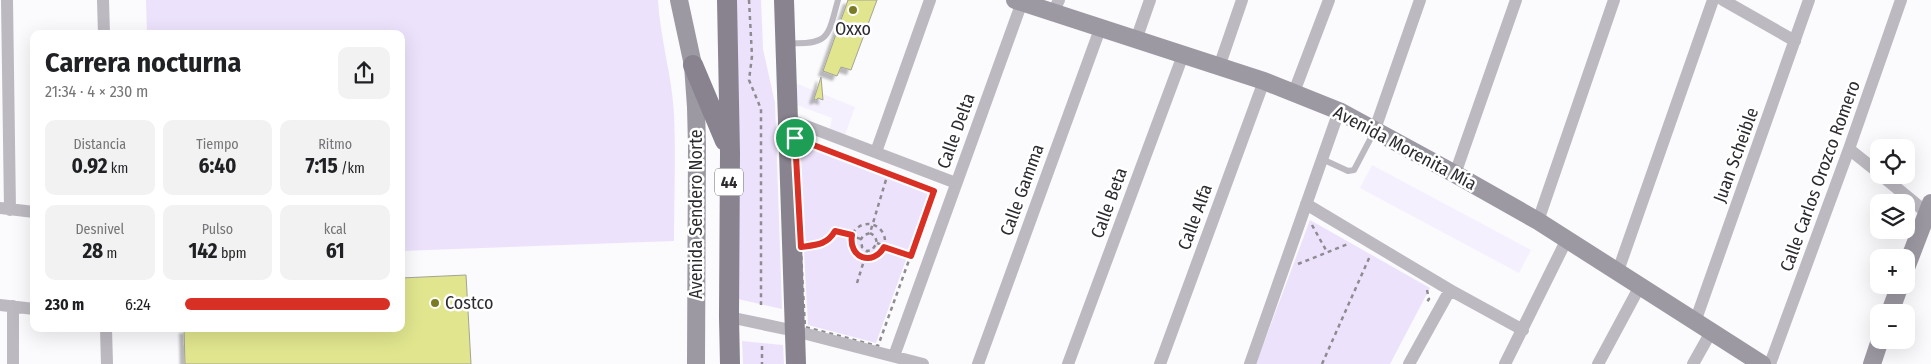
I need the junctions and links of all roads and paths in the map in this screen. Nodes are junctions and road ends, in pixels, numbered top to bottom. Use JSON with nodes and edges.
{"nodes":[{"id":1,"x":7,"y":0,"type":"edge"},
{"id":2,"x":103,"y":0,"type":"edge"},
{"id":3,"x":679,"y":0,"type":"edge"},
{"id":4,"x":727,"y":0,"type":"edge"},
{"id":5,"x":749,"y":0,"type":"edge"},
{"id":6,"x":784,"y":0,"type":"edge"},
{"id":7,"x":838,"y":0,"type":"edge"},
{"id":8,"x":930,"y":0,"type":"edge"},
{"id":9,"x":1150,"y":0,"type":"edge"},
{"id":10,"x":1242,"y":0,"type":"edge"},
{"id":11,"x":1329,"y":0,"type":"edge"},
{"id":12,"x":1420,"y":0,"type":"edge"},
{"id":13,"x":1516,"y":0,"type":"edge"},
{"id":14,"x":1614,"y":0,"type":"edge"},
{"id":15,"x":1713,"y":0,"type":"edge"},
{"id":16,"x":1723,"y":0,"type":"edge"},
{"id":17,"x":1810,"y":0,"type":"edge"},
{"id":18,"x":1901,"y":0,"type":"edge"},
{"id":19,"x":1018,"y":1,"type":"edge"},
{"id":20,"x":1056,"y":6,"type":"edge"},
{"id":21,"x":1100,"y":28,"type":"junction"},
{"id":22,"x":104,"y":30,"type":"edge"},
{"id":23,"x":1136,"y":40,"type":"junction"},
{"id":24,"x":1795,"y":41,"type":"junction"},
{"id":25,"x":785,"y":43,"type":"junction"},
{"id":26,"x":1183,"y":55,"type":"junction"},
{"id":27,"x":693,"y":65,"type":"junction"},
{"id":28,"x":1219,"y":67,"type":"junction"},
{"id":29,"x":1264,"y":81,"type":"junction"},
{"id":30,"x":1294,"y":92,"type":"junction"},
{"id":31,"x":1339,"y":111,"type":"junction"},
{"id":32,"x":788,"y":119,"type":"junction"},
{"id":33,"x":1375,"y":129,"type":"junction"},
{"id":34,"x":1849,"y":149,"type":"junction"},
{"id":35,"x":876,"y":152,"type":"junction"},
{"id":36,"x":730,"y":153,"type":"junction"},
{"id":37,"x":1322,"y":159,"type":"junction"},
{"id":38,"x":1870,"y":166,"type":"edge"},
{"id":39,"x":888,"y":173,"type":"junction"},
{"id":40,"x":1456,"y":174,"type":"junction"},
{"id":41,"x":956,"y":183,"type":"junction"},
{"id":42,"x":1894,"y":184,"type":"edge"},
{"id":43,"x":1306,"y":204,"type":"junction"},
{"id":44,"x":1929,"y":208,"type":"edge"},
{"id":45,"x":5,"y":209,"type":"edge"},
{"id":46,"x":30,"y":212,"type":"edge"},
{"id":47,"x":1310,"y":220,"type":"dead end"},
{"id":48,"x":1538,"y":221,"type":"junction"},
{"id":49,"x":873,"y":225,"type":"junction"},
{"id":50,"x":870,"y":233,"type":"junction"},
{"id":51,"x":852,"y":235,"type":"junction"},
{"id":52,"x":1567,"y":238,"type":"junction"},
{"id":53,"x":861,"y":239,"type":"junction"},
{"id":54,"x":1352,"y":242,"type":"dead end"},
{"id":55,"x":877,"y":243,"type":"junction"},
{"id":56,"x":801,"y":247,"type":"junction"},
{"id":57,"x":884,"y":247,"type":"junction"},
{"id":58,"x":1913,"y":249,"type":"edge"},
{"id":59,"x":866,"y":251,"type":"junction"},
{"id":60,"x":1327,"y":252,"type":"junction"},
{"id":61,"x":1371,"y":252,"type":"dead end"},
{"id":62,"x":911,"y":256,"type":"junction"},
{"id":63,"x":865,"y":258,"type":"junction"},
{"id":64,"x":1295,"y":265,"type":"dead end"},
{"id":65,"x":1618,"y":271,"type":"junction"},
{"id":66,"x":857,"y":283,"type":"dead end"},
{"id":67,"x":1426,"y":283,"type":"dead end"},
{"id":68,"x":1640,"y":286,"type":"junction"},
{"id":69,"x":1450,"y":290,"type":"junction"},
{"id":70,"x":6,"y":305,"type":"edge"},
{"id":71,"x":761,"y":305,"type":"dead end"},
{"id":72,"x":1424,"y":307,"type":"dead end"},
{"id":73,"x":30,"y":308,"type":"edge"},
{"id":74,"x":728,"y":317,"type":"junction"},
{"id":75,"x":1695,"y":322,"type":"junction"},
{"id":76,"x":1523,"y":330,"type":"junction"},
{"id":77,"x":795,"y":331,"type":"junction"},
{"id":78,"x":106,"y":332,"type":"edge"},
{"id":79,"x":1711,"y":332,"type":"junction"},
{"id":80,"x":762,"y":346,"type":"dead end"},
{"id":81,"x":1877,"y":349,"type":"edge"},
{"id":82,"x":894,"y":356,"type":"junction"},
{"id":83,"x":13,"y":364,"type":"edge"},
{"id":84,"x":107,"y":364,"type":"edge"},
{"id":85,"x":696,"y":364,"type":"edge"},
{"id":86,"x":730,"y":364,"type":"edge"},
{"id":87,"x":762,"y":364,"type":"edge"},
{"id":88,"x":796,"y":364,"type":"edge"},
{"id":89,"x":923,"y":364,"type":"edge"},
{"id":90,"x":978,"y":364,"type":"edge"},
{"id":91,"x":1068,"y":364,"type":"edge"},
{"id":92,"x":1160,"y":364,"type":"edge"},
{"id":93,"x":1250,"y":364,"type":"edge"},
{"id":94,"x":1322,"y":364,"type":"edge"},
{"id":95,"x":1409,"y":364,"type":"edge"},
{"id":96,"x":1505,"y":364,"type":"edge"},
{"id":97,"x":1598,"y":364,"type":"edge"},
{"id":98,"x":1693,"y":364,"type":"edge"},
{"id":99,"x":1762,"y":364,"type":"edge"},
{"id":100,"x":1770,"y":364,"type":"edge"},
{"id":101,"x":1872,"y":364,"type":"edge"}],
"edges":[{"from":1,"to":45,"type":"street"},
{"from":2,"to":22,"type":"street"},
{"from":3,"to":27,"type":"street","name":"Avenida Sendero Norte"},
{"from":4,"to":36,"type":"main road","name":"Avenida Sendero Norte","number":"44"},
{"from":5,"to":71,"type":"path"},
{"from":6,"to":25,"type":"main road"},
{"from":7,"to":25,"type":"lane"},
{"from":8,"to":35,"type":"street"},
{"from":9,"to":23,"type":"street"},
{"from":10,"to":28,"type":"street"},
{"from":11,"to":30,"type":"street"},
{"from":12,"to":33,"type":"street"},
{"from":13,"to":40,"type":"street"},
{"from":14,"to":48,"type":"street"},
{"from":15,"to":65,"type":"street"},
{"from":16,"to":24,"type":"street"},
{"from":17,"to":24,"type":"street","name":"Juan Scheible"},
{"from":18,"to":34,"type":"street","name":"Calle Carlos Orozco Romero"},
{"from":19,"to":20,"type":"street","name":"Avenida Morenita Mía"},
{"from":19,"to":41,"type":"street","name":"Calle Delta"},
{"from":20,"to":21,"type":"street","name":"Avenida Morenita Mía"},
{"from":21,"to":23,"type":"street","name":"Avenida Morenita Mía"},
{"from":21,"to":90,"type":"street","name":"Calle Gamma"},
{"from":23,"to":26,"type":"street","name":"Avenida Morenita Mía"},
{"from":24,"to":75,"type":"street","name":"Juan Scheible"},
{"from":25,"to":32,"type":"main road"},
{"from":26,"to":28,"type":"street","name":"Avenida Morenita Mía"},
{"from":26,"to":91,"type":"street","name":"Calle Beta"},
{"from":27,"to":36,"type":"main road"},
{"from":27,"to":85,"type":"street","name":"Avenida Sendero Norte"},
{"from":28,"to":29,"type":"street","name":"Avenida Morenita Mía"},
{"from":29,"to":30,"type":"street","name":"Avenida Morenita Mía"},
{"from":29,"to":92,"type":"street","name":"Calle Alfa"},
{"from":30,"to":31,"type":"street","name":"Avenida Morenita Mía"},
{"from":31,"to":33,"type":"street","name":"Avenida Morenita Mía"},
{"from":31,"to":37,"type":"street"},
{"from":32,"to":35,"type":"street"},
{"from":32,"to":77,"type":"main road"},
{"from":33,"to":37,"type":"lane"},
{"from":33,"to":40,"type":"street","name":"Avenida Morenita Mía"},
{"from":34,"to":38,"type":"street"},
{"from":34,"to":100,"type":"street","name":"Calle Carlos Orozco Romero"},
{"from":35,"to":41,"type":"street"},
{"from":36,"to":74,"type":"main road","name":"Avenida Sendero Norte","number":"44"},
{"from":37,"to":43,"type":"street"},
{"from":39,"to":49,"type":"path"},
{"from":39,"to":56,"type":"path"},
{"from":39,"to":62,"type":"path"},
{"from":40,"to":48,"type":"street","name":"Avenida Morenita Mía"},
{"from":41,"to":82,"type":"street","name":"Calle Delta"},
{"from":42,"to":44,"type":"street"},
{"from":43,"to":69,"type":"street"},
{"from":43,"to":93,"type":"street"},
{"from":44,"to":58,"type":"street"},
{"from":45,"to":46,"type":"street"},
{"from":47,"to":60,"type":"path"},
{"from":48,"to":52,"type":"street","name":"Avenida Morenita Mía"},
{"from":49,"to":50,"type":"path"},
{"from":49,"to":51,"type":"path"},
{"from":49,"to":57,"type":"path"},
{"from":50,"to":53,"type":"path"},
{"from":50,"to":55,"type":"path"},
{"from":51,"to":53,"type":"path"},
{"from":51,"to":56,"type":"path"},
{"from":51,"to":63,"type":"path"},
{"from":52,"to":65,"type":"street","name":"Avenida Morenita Mía"},
{"from":52,"to":76,"type":"street"},
{"from":53,"to":59,"type":"path"},
{"from":54,"to":60,"type":"path"},
{"from":55,"to":57,"type":"path"},
{"from":55,"to":59,"type":"path"},
{"from":56,"to":62,"type":"path"},
{"from":57,"to":62,"type":"path"},
{"from":57,"to":63,"type":"path"},
{"from":59,"to":63,"type":"path"},
{"from":60,"to":64,"type":"path"},
{"from":61,"to":94,"type":"path"},
{"from":63,"to":66,"type":"path"},
{"from":65,"to":68,"type":"street","name":"Avenida Morenita Mía"},
{"from":67,"to":72,"type":"path"},
{"from":68,"to":75,"type":"street","name":"Avenida Morenita Mía"},
{"from":68,"to":97,"type":"street"},
{"from":69,"to":76,"type":"street"},
{"from":69,"to":95,"type":"street"},
{"from":70,"to":73,"type":"street"},
{"from":70,"to":83,"type":"street"},
{"from":74,"to":77,"type":"street"},
{"from":74,"to":86,"type":"main road","name":"Avenida Sendero Norte","number":"44"},
{"from":75,"to":79,"type":"street","name":"Avenida Morenita Mía"},
{"from":76,"to":96,"type":"street"},
{"from":77,"to":82,"type":"street"},
{"from":77,"to":88,"type":"main road"},
{"from":78,"to":84,"type":"street"},
{"from":79,"to":98,"type":"street"},
{"from":79,"to":99,"type":"street","name":"Avenida Morenita Mía"},
{"from":80,"to":87,"type":"path"},
{"from":81,"to":101,"type":"street"},
{"from":82,"to":89,"type":"street"}]}
